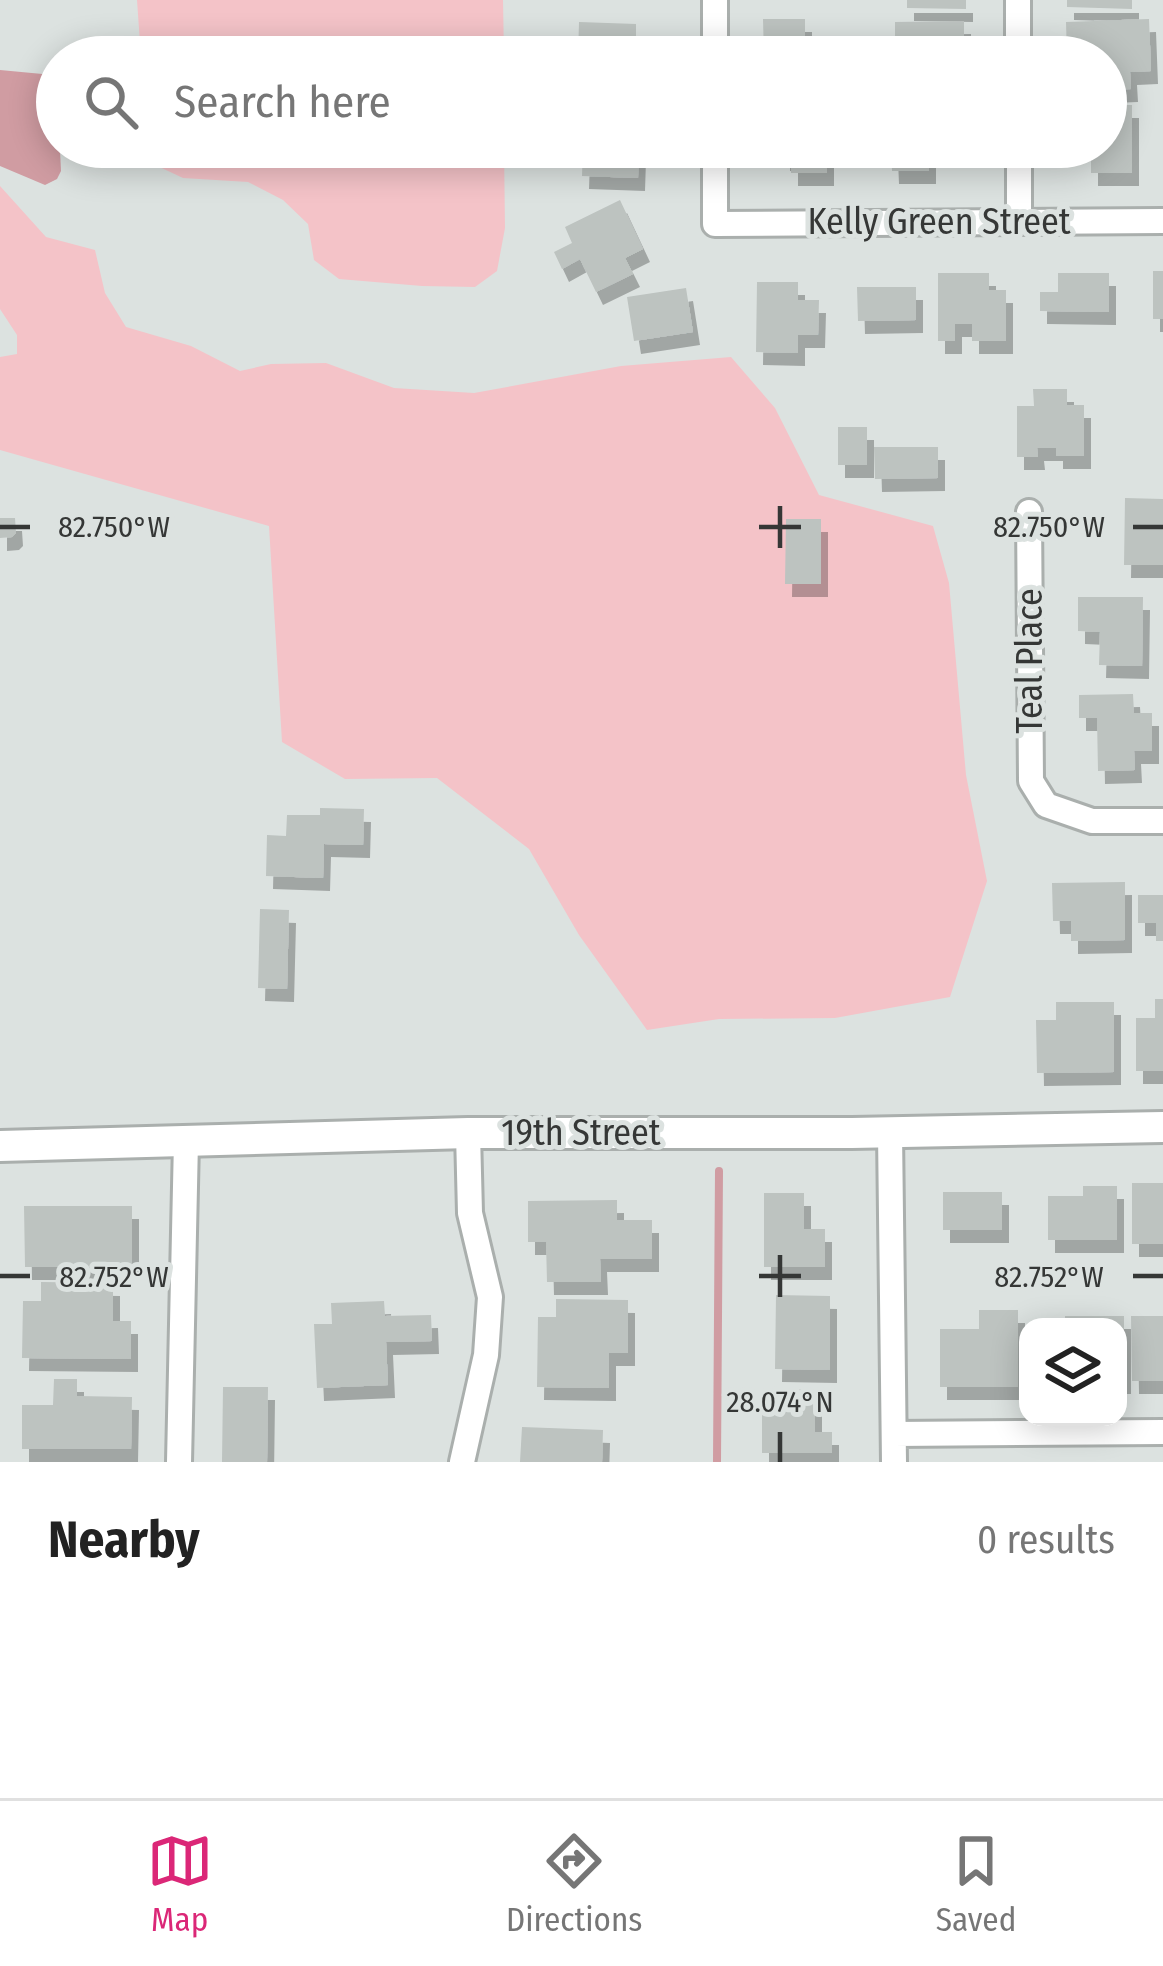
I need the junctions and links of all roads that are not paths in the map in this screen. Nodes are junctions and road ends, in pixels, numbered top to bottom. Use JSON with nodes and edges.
{"nodes":[{"id":1,"x":715,"y":0,"type":"edge"},
{"id":2,"x":1018,"y":0,"type":"edge"},
{"id":3,"x":715,"y":36,"type":"edge"},
{"id":4,"x":1018,"y":36,"type":"edge"},
{"id":5,"x":715,"y":168,"type":"edge"},
{"id":6,"x":1018,"y":168,"type":"edge"},
{"id":7,"x":1163,"y":221,"type":"edge"},
{"id":8,"x":1019,"y":222,"type":"junction"},
{"id":9,"x":1029,"y":512,"type":"dead end"},
{"id":10,"x":1163,"y":820,"type":"edge"},
{"id":11,"x":1163,"y":1127,"type":"edge"},
{"id":12,"x":468,"y":1133,"type":"junction"},
{"id":13,"x":890,"y":1133,"type":"junction"},
{"id":14,"x":186,"y":1141,"type":"junction"},
{"id":15,"x":0,"y":1146,"type":"edge"},
{"id":16,"x":1163,"y":1432,"type":"edge"},
{"id":17,"x":894,"y":1434,"type":"junction"},
{"id":18,"x":179,"y":1462,"type":"edge"},
{"id":19,"x":462,"y":1462,"type":"edge"},
{"id":20,"x":894,"y":1462,"type":"edge"}],
"edges":[{"from":1,"to":3,"type":"street"},
{"from":2,"to":4,"type":"street"},
{"from":5,"to":8,"type":"street","name":"Kelly Green Street"},
{"from":6,"to":8,"type":"street"},
{"from":7,"to":8,"type":"street","name":"Kelly Green Street"},
{"from":9,"to":10,"type":"street","name":"Teal Place"},
{"from":11,"to":13,"type":"street","name":"19th Street"},
{"from":12,"to":13,"type":"street","name":"19th Street"},
{"from":12,"to":14,"type":"street","name":"19th Street"},
{"from":12,"to":19,"type":"street"},
{"from":13,"to":17,"type":"street"},
{"from":14,"to":15,"type":"street","name":"19th Street"},
{"from":14,"to":18,"type":"street"},
{"from":16,"to":17,"type":"street"},
{"from":17,"to":20,"type":"street"}]}
